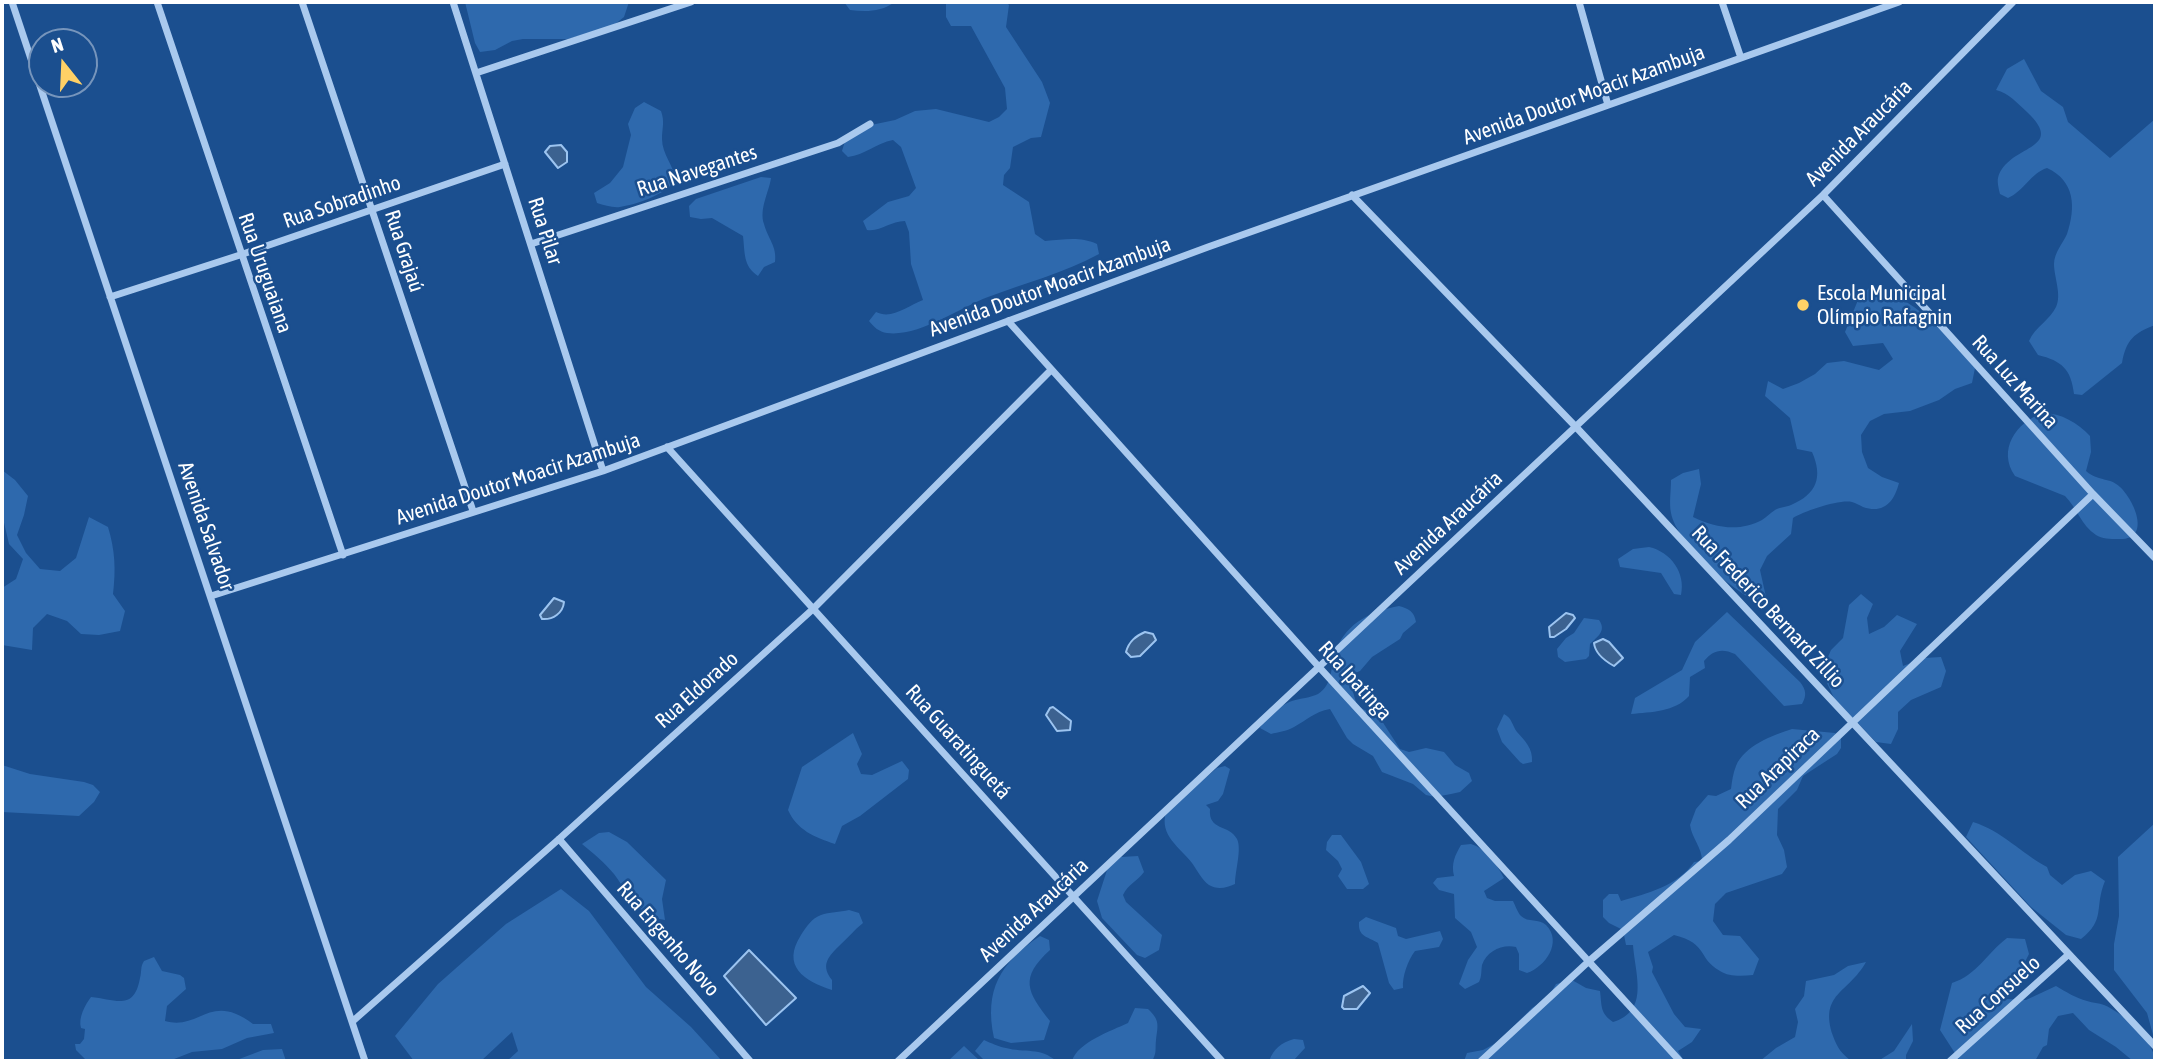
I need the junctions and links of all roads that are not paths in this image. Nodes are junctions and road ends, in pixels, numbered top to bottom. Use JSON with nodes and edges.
{"nodes":[{"id":1,"x":12,"y":2,"type":"edge"},
{"id":2,"x":157,"y":2,"type":"edge"},
{"id":3,"x":302,"y":2,"type":"edge"},
{"id":4,"x":453,"y":2,"type":"edge"},
{"id":5,"x":691,"y":2,"type":"edge"},
{"id":6,"x":1579,"y":2,"type":"edge"},
{"id":7,"x":1722,"y":2,"type":"edge"},
{"id":8,"x":1899,"y":2,"type":"edge"},
{"id":9,"x":2013,"y":2,"type":"edge"},
{"id":10,"x":1741,"y":58,"type":"junction"},
{"id":11,"x":476,"y":73,"type":"junction"},
{"id":12,"x":1608,"y":105,"type":"junction"},
{"id":13,"x":870,"y":124,"type":"dead end"},
{"id":14,"x":505,"y":164,"type":"junction"},
{"id":15,"x":1352,"y":195,"type":"junction"},
{"id":16,"x":1823,"y":195,"type":"junction"},
{"id":17,"x":372,"y":211,"type":"junction"},
{"id":18,"x":531,"y":244,"type":"junction"},
{"id":19,"x":240,"y":255,"type":"junction"},
{"id":20,"x":110,"y":297,"type":"junction"},
{"id":21,"x":1008,"y":321,"type":"junction"},
{"id":22,"x":1051,"y":370,"type":"junction"},
{"id":23,"x":1576,"y":427,"type":"junction"},
{"id":24,"x":667,"y":447,"type":"junction"},
{"id":25,"x":603,"y":471,"type":"junction"},
{"id":26,"x":2093,"y":494,"type":"junction"},
{"id":27,"x":472,"y":511,"type":"junction"},
{"id":28,"x":343,"y":555,"type":"junction"},
{"id":29,"x":2155,"y":558,"type":"edge"},
{"id":30,"x":212,"y":596,"type":"junction"},
{"id":31,"x":813,"y":609,"type":"junction"},
{"id":32,"x":1319,"y":667,"type":"junction"},
{"id":33,"x":1852,"y":723,"type":"junction"},
{"id":34,"x":559,"y":839,"type":"junction"},
{"id":35,"x":1074,"y":896,"type":"junction"},
{"id":36,"x":2069,"y":954,"type":"junction"},
{"id":37,"x":1588,"y":962,"type":"junction"},
{"id":38,"x":353,"y":1021,"type":"junction"},
{"id":39,"x":2155,"y":1046,"type":"edge"},
{"id":40,"x":365,"y":1061,"type":"edge"},
{"id":41,"x":750,"y":1061,"type":"edge"},
{"id":42,"x":898,"y":1061,"type":"edge"},
{"id":43,"x":1223,"y":1061,"type":"edge"},
{"id":44,"x":1481,"y":1061,"type":"edge"},
{"id":45,"x":1680,"y":1061,"type":"edge"},
{"id":46,"x":1950,"y":1061,"type":"edge"}],
"edges":[{"from":1,"to":20,"type":"street","name":"Avenida Salvador"},
{"from":2,"to":19,"type":"street","name":"Rua Uruguaiana"},
{"from":3,"to":17,"type":"street","name":"Rua Grajaú"},
{"from":4,"to":11,"type":"street","name":"Rua Pilar"},
{"from":5,"to":11,"type":"street"},
{"from":6,"to":12,"type":"street"},
{"from":7,"to":10,"type":"street"},
{"from":8,"to":10,"type":"street","name":"Avenida Doutor Moacir Azambuja"},
{"from":9,"to":16,"type":"street","name":"Avenida Araucária"},
{"from":10,"to":12,"type":"street","name":"Avenida Doutor Moacir Azambuja"},
{"from":11,"to":14,"type":"street","name":"Rua Pilar"},
{"from":12,"to":15,"type":"street","name":"Avenida Doutor Moacir Azambuja"},
{"from":13,"to":18,"type":"street","name":"Rua Navegantes"},
{"from":14,"to":17,"type":"street","name":"Rua Sobradinho"},
{"from":14,"to":18,"type":"street","name":"Rua Pilar"},
{"from":15,"to":21,"type":"street","name":"Avenida Doutor Moacir Azambuja"},
{"from":15,"to":23,"type":"street","name":"Rua Frederico Bernard Zillio"},
{"from":16,"to":23,"type":"street","name":"Avenida Araucária"},
{"from":16,"to":26,"type":"street","name":"Rua Luz Marina"},
{"from":17,"to":19,"type":"street","name":"Rua Sobradinho"},
{"from":17,"to":27,"type":"street","name":"Rua Grajaú"},
{"from":18,"to":25,"type":"street","name":"Rua Pilar"},
{"from":19,"to":20,"type":"street","name":"Rua Sobradinho"},
{"from":19,"to":28,"type":"street","name":"Rua Uruguaiana"},
{"from":20,"to":30,"type":"street","name":"Avenida Salvador"},
{"from":21,"to":22,"type":"street","name":"Rua Ipatinga"},
{"from":21,"to":24,"type":"street","name":"Avenida Doutor Moacir Azambuja"},
{"from":22,"to":31,"type":"street","name":"Rua Eldorado"},
{"from":22,"to":32,"type":"street","name":"Rua Ipatinga"},
{"from":23,"to":32,"type":"street","name":"Avenida Araucária"},
{"from":23,"to":33,"type":"street","name":"Rua Frederico Bernard Zillio"},
{"from":24,"to":25,"type":"street","name":"Avenida Doutor Moacir Azambuja"},
{"from":24,"to":31,"type":"street","name":"Rua Guaratinguetá"},
{"from":25,"to":27,"type":"street","name":"Avenida Doutor Moacir Azambuja"},
{"from":26,"to":29,"type":"street","name":"Rua Luz Marina"},
{"from":26,"to":33,"type":"street","name":"Rua Arapiraca"},
{"from":27,"to":28,"type":"street","name":"Avenida Doutor Moacir Azambuja"},
{"from":28,"to":30,"type":"street","name":"Avenida Doutor Moacir Azambuja"},
{"from":30,"to":38,"type":"street","name":"Avenida Salvador"},
{"from":31,"to":34,"type":"street","name":"Rua Eldorado"},
{"from":31,"to":35,"type":"street","name":"Rua Guaratinguetá"},
{"from":32,"to":35,"type":"street","name":"Avenida Araucária"},
{"from":32,"to":37,"type":"street","name":"Rua Ipatinga"},
{"from":33,"to":36,"type":"street","name":"Rua Frederico Bernard Zillio"},
{"from":33,"to":37,"type":"street","name":"Rua Arapiraca"},
{"from":34,"to":38,"type":"street","name":"Rua Eldorado"},
{"from":34,"to":41,"type":"street","name":"Rua Engenho Novo"},
{"from":35,"to":42,"type":"street","name":"Avenida Araucária"},
{"from":35,"to":43,"type":"street","name":"Rua Guaratinguetá"},
{"from":36,"to":39,"type":"street","name":"Rua Frederico Bernard Zillio"},
{"from":36,"to":46,"type":"street","name":"Rua Consuelo"},
{"from":37,"to":44,"type":"street","name":"Rua Arapiraca"},
{"from":37,"to":45,"type":"street","name":"Rua Ipatinga"},
{"from":38,"to":40,"type":"street","name":"Avenida Salvador"}]}
